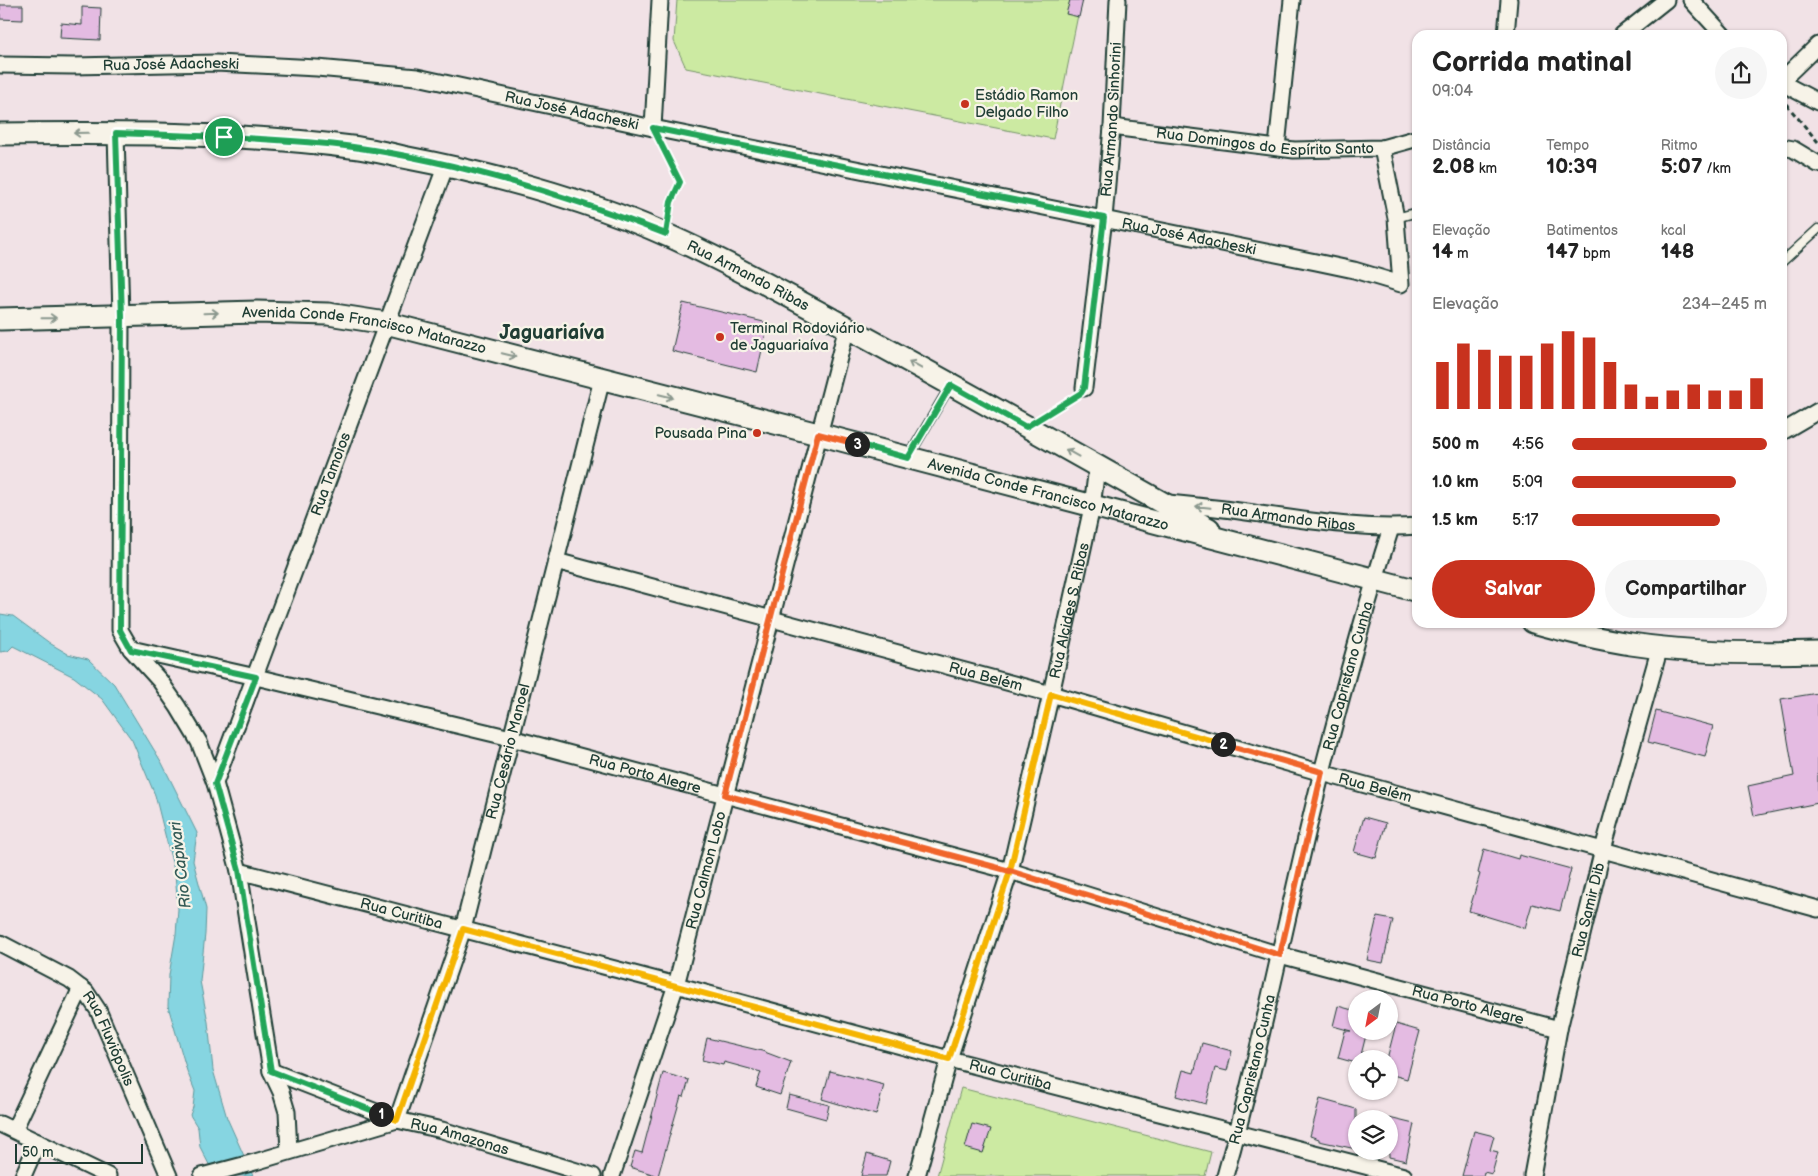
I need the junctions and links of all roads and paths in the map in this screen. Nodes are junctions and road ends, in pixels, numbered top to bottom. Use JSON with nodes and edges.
{"nodes":[{"id":1,"x":660,"y":0,"type":"edge"},
{"id":2,"x":1118,"y":0,"type":"edge"},
{"id":3,"x":1292,"y":0,"type":"edge"},
{"id":4,"x":1510,"y":0,"type":"edge"},
{"id":5,"x":1666,"y":0,"type":"edge"},
{"id":6,"x":1691,"y":0,"type":"edge"},
{"id":7,"x":1507,"y":30,"type":"edge"},
{"id":8,"x":1628,"y":30,"type":"edge"},
{"id":9,"x":1718,"y":30,"type":"edge"},
{"id":10,"x":1818,"y":45,"type":"edge"},
{"id":11,"x":0,"y":65,"type":"edge"},
{"id":12,"x":1787,"y":77,"type":"edge"},
{"id":13,"x":1787,"y":85,"type":"edge"},
{"id":14,"x":1818,"y":102,"type":"edge"},
{"id":15,"x":1787,"y":106,"type":"edge"},
{"id":16,"x":1112,"y":127,"type":"junction"},
{"id":17,"x":653,"y":128,"type":"junction"},
{"id":18,"x":116,"y":133,"type":"junction"},
{"id":19,"x":0,"y":134,"type":"edge"},
{"id":20,"x":1412,"y":140,"type":"edge"},
{"id":21,"x":1818,"y":142,"type":"edge"},
{"id":22,"x":1277,"y":147,"type":"junction"},
{"id":23,"x":1382,"y":148,"type":"junction"},
{"id":24,"x":1787,"y":148,"type":"edge"},
{"id":25,"x":1818,"y":164,"type":"edge"},
{"id":26,"x":446,"y":165,"type":"junction"},
{"id":27,"x":1412,"y":214,"type":"edge"},
{"id":28,"x":1104,"y":218,"type":"junction"},
{"id":29,"x":1396,"y":218,"type":"junction"},
{"id":30,"x":1818,"y":229,"type":"edge"},
{"id":31,"x":666,"y":234,"type":"junction"},
{"id":32,"x":1787,"y":257,"type":"edge"},
{"id":33,"x":122,"y":316,"type":"junction"},
{"id":34,"x":0,"y":319,"type":"edge"},
{"id":35,"x":386,"y":323,"type":"junction"},
{"id":36,"x":847,"y":327,"type":"junction"},
{"id":37,"x":602,"y":379,"type":"junction"},
{"id":38,"x":951,"y":385,"type":"junction"},
{"id":39,"x":1084,"y":388,"type":"joint"},
{"id":40,"x":1818,"y":412,"type":"edge"},
{"id":41,"x":1026,"y":427,"type":"junction"},
{"id":42,"x":1787,"y":429,"type":"edge"},
{"id":43,"x":818,"y":434,"type":"junction"},
{"id":44,"x":908,"y":458,"type":"junction"},
{"id":45,"x":1097,"y":467,"type":"junction"},
{"id":46,"x":1161,"y":502,"type":"junction"},
{"id":47,"x":1092,"y":507,"type":"junction"},
{"id":48,"x":1412,"y":526,"type":"edge"},
{"id":49,"x":1391,"y":528,"type":"junction"},
{"id":50,"x":1236,"y":544,"type":"junction"},
{"id":51,"x":556,"y":561,"type":"junction"},
{"id":52,"x":1374,"y":580,"type":"junction"},
{"id":53,"x":1412,"y":590,"type":"edge"},
{"id":54,"x":771,"y":618,"type":"junction"},
{"id":55,"x":1555,"y":628,"type":"edge"},
{"id":56,"x":1660,"y":647,"type":"junction"},
{"id":57,"x":131,"y":650,"type":"junction"},
{"id":58,"x":1818,"y":652,"type":"edge"},
{"id":59,"x":256,"y":677,"type":"junction"},
{"id":60,"x":1051,"y":694,"type":"junction"},
{"id":61,"x":511,"y":738,"type":"junction"},
{"id":62,"x":1322,"y":772,"type":"junction"},
{"id":63,"x":215,"y":784,"type":"junction"},
{"id":64,"x":725,"y":795,"type":"junction"},
{"id":65,"x":1603,"y":849,"type":"junction"},
{"id":66,"x":239,"y":870,"type":"junction"},
{"id":67,"x":1010,"y":871,"type":"junction"},
{"id":68,"x":1818,"y":909,"type":"edge"},
{"id":69,"x":463,"y":929,"type":"junction"},
{"id":70,"x":0,"y":942,"type":"edge"},
{"id":71,"x":1280,"y":955,"type":"junction"},
{"id":72,"x":676,"y":985,"type":"junction"},
{"id":73,"x":81,"y":988,"type":"junction"},
{"id":74,"x":1559,"y":1029,"type":"junction"},
{"id":75,"x":949,"y":1059,"type":"junction"},
{"id":76,"x":271,"y":1071,"type":"junction"},
{"id":77,"x":397,"y":1120,"type":"junction"},
{"id":78,"x":0,"y":1124,"type":"edge"},
{"id":79,"x":14,"y":1130,"type":"junction"},
{"id":80,"x":1237,"y":1132,"type":"junction"},
{"id":81,"x":38,"y":1142,"type":"junction"},
{"id":82,"x":289,"y":1151,"type":"junction"},
{"id":83,"x":23,"y":1176,"type":"edge"},
{"id":84,"x":108,"y":1176,"type":"edge"},
{"id":85,"x":170,"y":1176,"type":"edge"},
{"id":86,"x":202,"y":1176,"type":"edge"},
{"id":87,"x":593,"y":1176,"type":"edge"},
{"id":88,"x":612,"y":1176,"type":"edge"},
{"id":89,"x":917,"y":1176,"type":"edge"},
{"id":90,"x":1225,"y":1176,"type":"edge"},
{"id":91,"x":1404,"y":1176,"type":"edge"},
{"id":92,"x":1532,"y":1176,"type":"edge"}],
"edges":[{"from":1,"to":17,"type":"street"},
{"from":2,"to":16,"type":"street","name":"Rua Armando Sinhorini"},
{"from":3,"to":22,"type":"street"},
{"from":4,"to":7,"type":"street"},
{"from":5,"to":8,"type":"street"},
{"from":6,"to":9,"type":"street"},
{"from":10,"to":12,"type":"street"},
{"from":11,"to":17,"type":"street","name":"Rua José Adacheski"},
{"from":13,"to":14,"type":"street"},
{"from":15,"to":21,"type":"path"},
{"from":16,"to":22,"type":"street","name":"Rua Domingos do Espírito Santo"},
{"from":16,"to":28,"type":"street","name":"Rua Armando Sinhorini"},
{"from":17,"to":28,"type":"street","name":"Rua José Adacheski"},
{"from":17,"to":31,"type":"path"},
{"from":18,"to":19,"type":"street","name":"Rua Armando Ribas","one_way":true},
{"from":18,"to":26,"type":"street","name":"Rua Armando Ribas"},
{"from":18,"to":33,"type":"street"},
{"from":20,"to":23,"type":"street","name":"Rua Domingos do Espírito Santo"},
{"from":22,"to":23,"type":"street","name":"Rua Domingos do Espírito Santo"},
{"from":23,"to":29,"type":"street"},
{"from":24,"to":25,"type":"street"},
{"from":26,"to":31,"type":"street","name":"Rua Armando Ribas"},
{"from":26,"to":35,"type":"street","name":"Rua Tamoios"},
{"from":27,"to":29,"type":"lane"},
{"from":28,"to":29,"type":"street","name":"Rua José Adacheski"},
{"from":28,"to":39,"type":"street","name":"Rua Armando Sinhorini"},
{"from":30,"to":32,"type":"lane"},
{"from":31,"to":36,"type":"street","name":"Rua Armando Ribas"},
{"from":34,"to":33,"type":"street","name":"Avenida Conde Francisco Matarazzo","one_way":true},
{"from":33,"to":35,"type":"street","name":"Avenida Conde Francisco Matarazzo","one_way":true},
{"from":33,"to":57,"type":"street"},
{"from":35,"to":37,"type":"street","name":"Avenida Conde Francisco Matarazzo","one_way":true},
{"from":35,"to":59,"type":"street","name":"Rua Tamoios"},
{"from":38,"to":36,"type":"street","name":"Rua Armando Ribas","one_way":true},
{"from":36,"to":43,"type":"street","name":"Rua Calmon Lobo"},
{"from":37,"to":43,"type":"street","name":"Avenida Conde Francisco Matarazzo","one_way":true},
{"from":37,"to":51,"type":"street","name":"Rua Cesário Manoel"},
{"from":38,"to":41,"type":"street","name":"Rua Armando Ribas"},
{"from":38,"to":44,"type":"lane"},
{"from":39,"to":41,"type":"path"},
{"from":40,"to":42,"type":"street"},
{"from":45,"to":41,"type":"street","name":"Rua Armando Ribas","one_way":true},
{"from":43,"to":44,"type":"street","name":"Avenida Conde Francisco Matarazzo"},
{"from":43,"to":54,"type":"street","name":"Rua Calmon Lobo"},
{"from":44,"to":47,"type":"street","name":"Avenida Conde Francisco Matarazzo"},
{"from":45,"to":46,"type":"street","name":"Rua Armando Ribas"},
{"from":45,"to":47,"type":"street","name":"Rua Alcides S. Ribas"},
{"from":49,"to":46,"type":"street","name":"Rua Armando Ribas","one_way":true},
{"from":46,"to":50,"type":"street","name":"Rua Armando Ribas"},
{"from":47,"to":50,"type":"street","name":"Avenida Conde Francisco Matarazzo"},
{"from":47,"to":60,"type":"street","name":"Rua Alcides S. Ribas"},
{"from":48,"to":49,"type":"street","name":"Rua Armando Ribas"},
{"from":49,"to":52,"type":"street","name":"Rua Capristano Cunha"},
{"from":50,"to":52,"type":"street","name":"Avenida Conde Francisco Matarazzo"},
{"from":51,"to":54,"type":"street","name":"Rua Belém"},
{"from":51,"to":61,"type":"street","name":"Rua Cesário Manoel"},
{"from":52,"to":53,"type":"street","name":"Avenida Conde Francisco Matarazzo"},
{"from":52,"to":62,"type":"street","name":"Rua Capristano Cunha"},
{"from":54,"to":60,"type":"street","name":"Rua Belém"},
{"from":54,"to":64,"type":"street","name":"Rua Calmon Lobo"},
{"from":55,"to":56,"type":"street"},
{"from":56,"to":58,"type":"street"},
{"from":56,"to":65,"type":"street","name":"Rua Samir Dib"},
{"from":57,"to":59,"type":"street","name":"Rua Porto Alegre"},
{"from":57,"to":63,"type":"street"},
{"from":59,"to":61,"type":"street","name":"Rua Porto Alegre"},
{"from":59,"to":63,"type":"street","name":"Rua Tamoios"},
{"from":60,"to":62,"type":"street","name":"Rua Belém"},
{"from":60,"to":67,"type":"street","name":"Rua Alcides S. Ribas"},
{"from":61,"to":64,"type":"street","name":"Rua Porto Alegre"},
{"from":61,"to":69,"type":"street","name":"Rua Cesário Manoel"},
{"from":62,"to":65,"type":"street","name":"Rua Belém"},
{"from":62,"to":71,"type":"street","name":"Rua Capristano Cunha"},
{"from":63,"to":66,"type":"street"},
{"from":64,"to":67,"type":"street","name":"Rua Porto Alegre"},
{"from":64,"to":72,"type":"street","name":"Rua Calmon Lobo"},
{"from":65,"to":68,"type":"street","name":"Rua Belém"},
{"from":65,"to":74,"type":"street","name":"Rua Samir Dib"},
{"from":66,"to":69,"type":"street","name":"Rua Curitiba"},
{"from":66,"to":76,"type":"street"},
{"from":67,"to":71,"type":"street","name":"Rua Porto Alegre"},
{"from":67,"to":75,"type":"street","name":"Rua Alcides S. Ribas"},
{"from":69,"to":72,"type":"street","name":"Rua Curitiba"},
{"from":69,"to":77,"type":"street","name":"Rua Cesário Manoel"},
{"from":70,"to":73,"type":"street","name":"Rua Fluviópolis"},
{"from":71,"to":74,"type":"street","name":"Rua Porto Alegre"},
{"from":71,"to":80,"type":"street","name":"Rua Capristano Cunha"},
{"from":72,"to":75,"type":"street","name":"Rua Curitiba"},
{"from":72,"to":88,"type":"street","name":"Rua Calmon Lobo"},
{"from":73,"to":79,"type":"street"},
{"from":73,"to":85,"type":"street","name":"Rua Fluviópolis"},
{"from":74,"to":92,"type":"street","name":"Rua Samir Dib"},
{"from":75,"to":80,"type":"street","name":"Rua Curitiba"},
{"from":75,"to":89,"type":"street","name":"Rua Alcides S. Ribas"},
{"from":76,"to":77,"type":"street","name":"Rua Amazonas"},
{"from":76,"to":82,"type":"street"},
{"from":77,"to":82,"type":"street"},
{"from":77,"to":87,"type":"street","name":"Rua Amazonas"},
{"from":78,"to":79,"type":"street"},
{"from":79,"to":81,"type":"street"},
{"from":80,"to":90,"type":"street","name":"Rua Capristano Cunha"},
{"from":80,"to":91,"type":"street","name":"Rua Curitiba"},
{"from":81,"to":83,"type":"street"},
{"from":81,"to":84,"type":"street"},
{"from":82,"to":86,"type":"street"}]}
